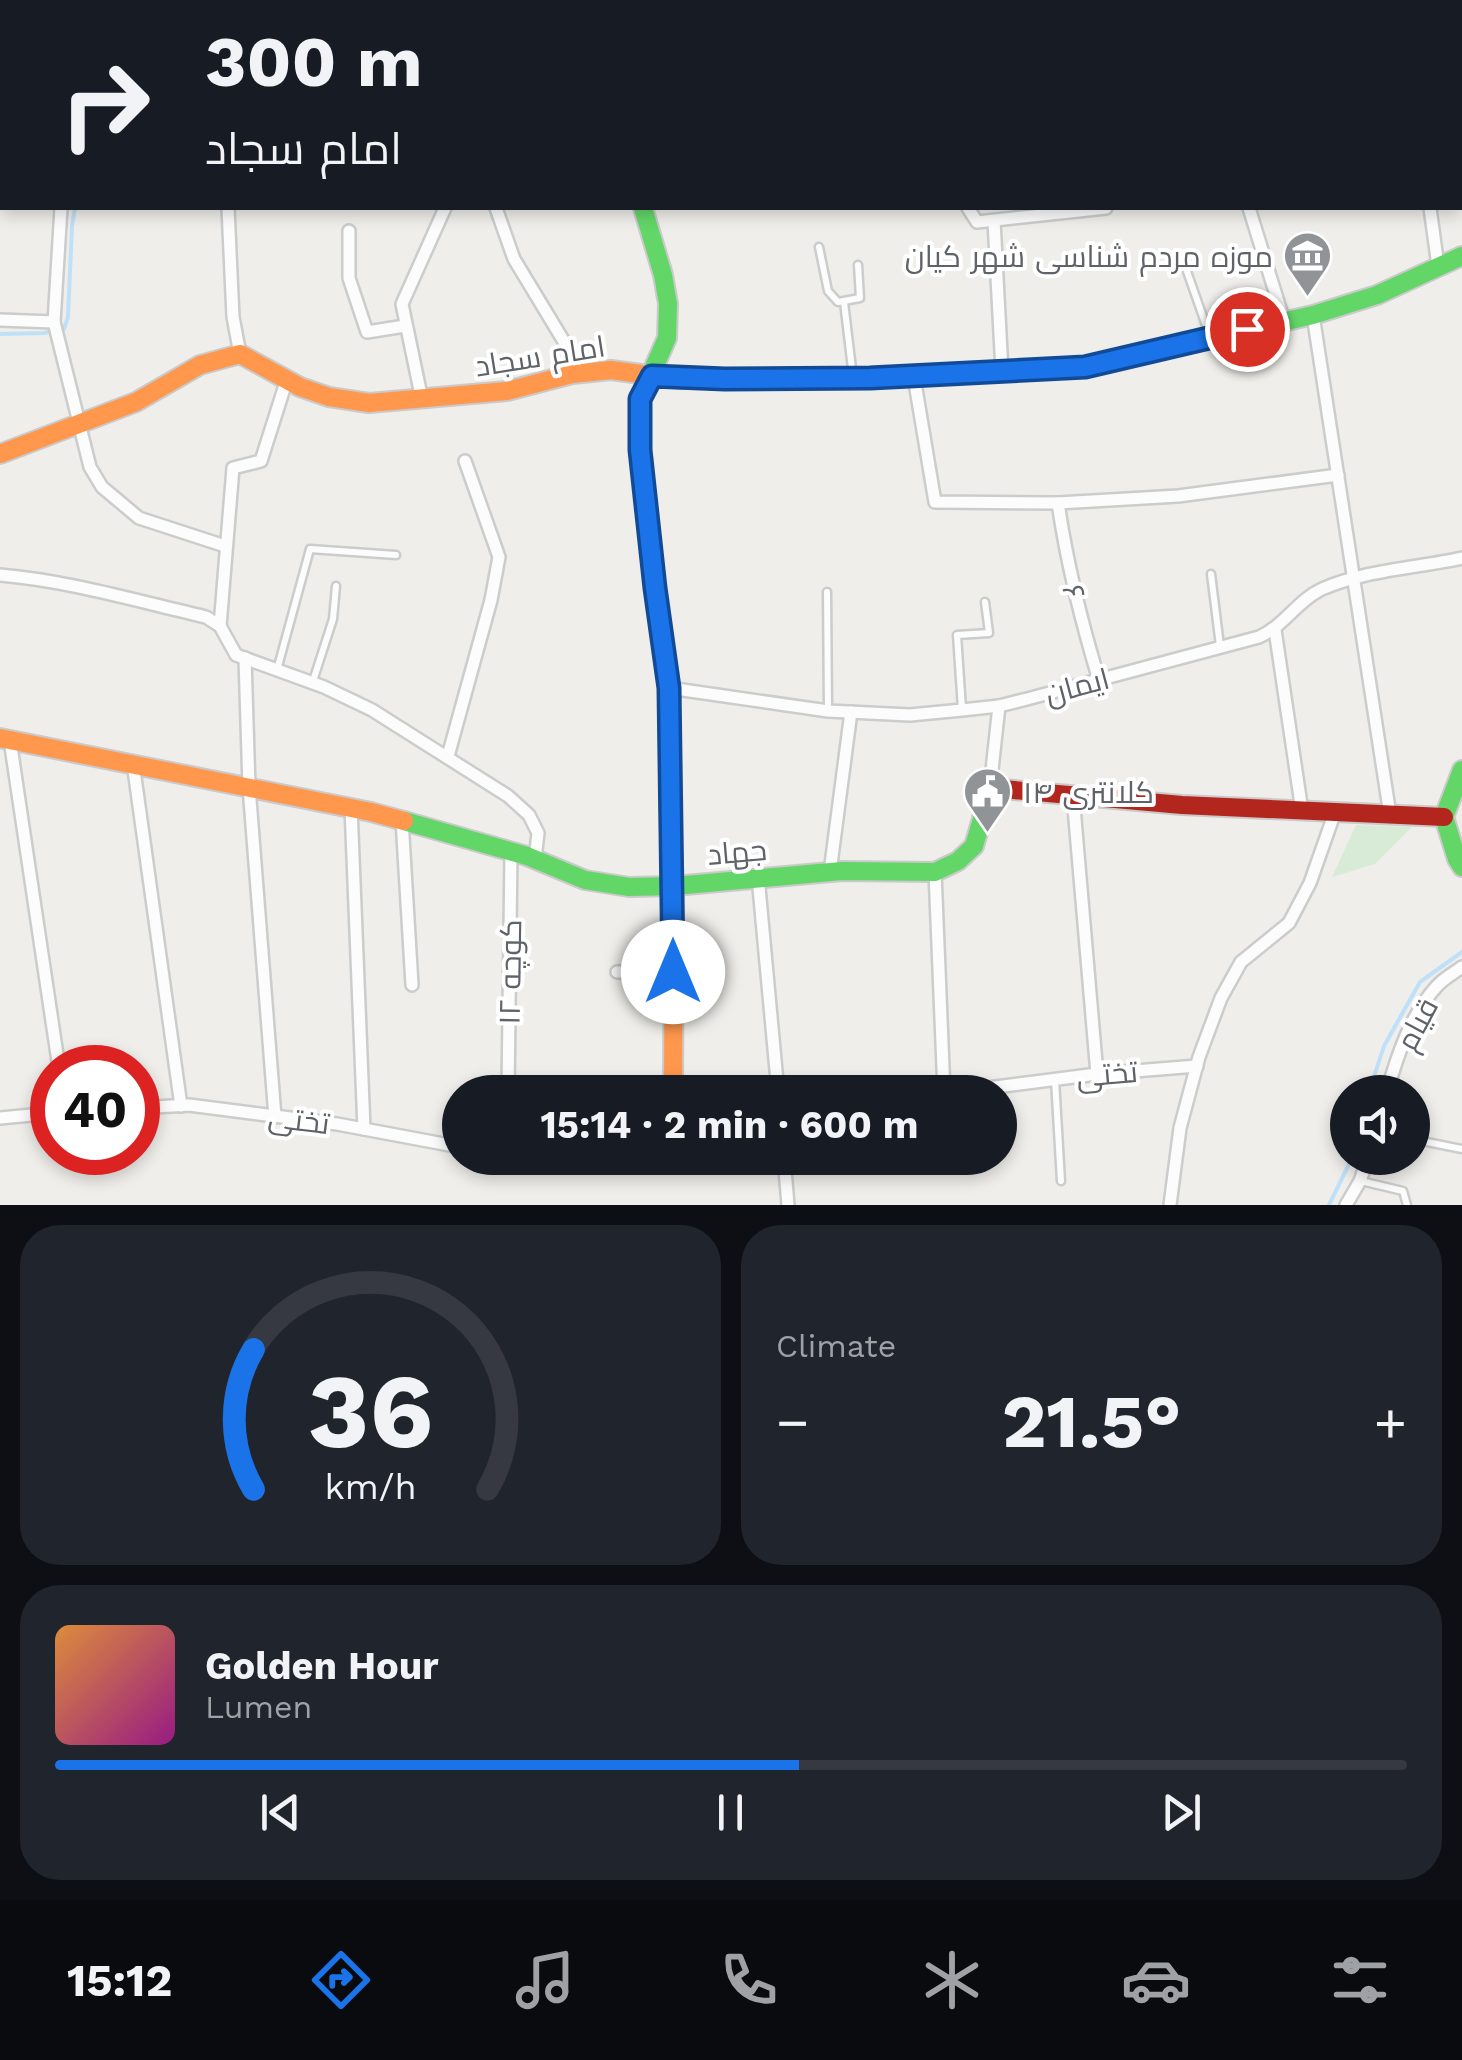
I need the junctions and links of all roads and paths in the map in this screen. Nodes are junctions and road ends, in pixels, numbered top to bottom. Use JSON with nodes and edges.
{"nodes":[{"id":1,"x":61,"y":210,"type":"edge"},
{"id":2,"x":228,"y":210,"type":"edge"},
{"id":3,"x":444,"y":210,"type":"edge"},
{"id":4,"x":497,"y":210,"type":"edge"},
{"id":5,"x":645,"y":210,"type":"edge"},
{"id":6,"x":969,"y":210,"type":"edge"},
{"id":7,"x":1089,"y":210,"type":"edge"},
{"id":8,"x":1250,"y":210,"type":"edge"},
{"id":9,"x":1430,"y":210,"type":"edge"},
{"id":10,"x":994,"y":221,"type":"junction"},
{"id":11,"x":349,"y":231,"type":"dead end"},
{"id":12,"x":820,"y":247,"type":"dead end"},
{"id":13,"x":1462,"y":256,"type":"edge"},
{"id":14,"x":1183,"y":260,"type":"dead end"},
{"id":15,"x":858,"y":264,"type":"dead end"},
{"id":16,"x":1438,"y":266,"type":"junction"},
{"id":17,"x":844,"y":302,"type":"junction"},
{"id":18,"x":1313,"y":314,"type":"junction"},
{"id":19,"x":0,"y":320,"type":"edge"},
{"id":20,"x":1284,"y":321,"type":"junction"},
{"id":21,"x":54,"y":322,"type":"junction"},
{"id":22,"x":404,"y":326,"type":"junction"},
{"id":23,"x":1210,"y":338,"type":"junction"},
{"id":24,"x":240,"y":354,"type":"junction"},
{"id":25,"x":1002,"y":371,"type":"junction"},
{"id":26,"x":583,"y":373,"type":"junction"},
{"id":27,"x":652,"y":376,"type":"junction"},
{"id":28,"x":914,"y":377,"type":"junction"},
{"id":29,"x":854,"y":378,"type":"junction"},
{"id":30,"x":286,"y":379,"type":"junction"},
{"id":31,"x":422,"y":400,"type":"junction"},
{"id":32,"x":79,"y":426,"type":"junction"},
{"id":33,"x":0,"y":454,"type":"edge"},
{"id":34,"x":466,"y":460,"type":"dead end"},
{"id":35,"x":1338,"y":475,"type":"junction"},
{"id":36,"x":1058,"y":502,"type":"junction"},
{"id":37,"x":225,"y":546,"type":"junction"},
{"id":38,"x":396,"y":555,"type":"dead end"},
{"id":39,"x":1462,"y":558,"type":"edge"},
{"id":40,"x":1211,"y":574,"type":"dead end"},
{"id":41,"x":0,"y":575,"type":"edge"},
{"id":42,"x":1354,"y":578,"type":"junction"},
{"id":43,"x":336,"y":586,"type":"dead end"},
{"id":44,"x":826,"y":592,"type":"dead end"},
{"id":45,"x":985,"y":602,"type":"dead end"},
{"id":46,"x":220,"y":626,"type":"junction"},
{"id":47,"x":1275,"y":630,"type":"junction"},
{"id":48,"x":1220,"y":648,"type":"junction"},
{"id":49,"x":244,"y":658,"type":"junction"},
{"id":50,"x":277,"y":670,"type":"junction"},
{"id":51,"x":1099,"y":680,"type":"junction"},
{"id":52,"x":312,"y":682,"type":"junction"},
{"id":53,"x":669,"y":688,"type":"junction"},
{"id":54,"x":998,"y":706,"type":"junction"},
{"id":55,"x":828,"y":710,"type":"junction"},
{"id":56,"x":962,"y":710,"type":"junction"},
{"id":57,"x":852,"y":712,"type":"junction"},
{"id":58,"x":5,"y":739,"type":"edge"},
{"id":59,"x":448,"y":756,"type":"junction"},
{"id":60,"x":133,"y":763,"type":"junction"},
{"id":61,"x":1462,"y":770,"type":"edge"},
{"id":62,"x":249,"y":787,"type":"junction"},
{"id":63,"x":990,"y":788,"type":"junction"},
{"id":64,"x":1073,"y":796,"type":"junction"},
{"id":65,"x":351,"y":808,"type":"junction"},
{"id":66,"x":1302,"y":811,"type":"junction"},
{"id":67,"x":1334,"y":812,"type":"junction"},
{"id":68,"x":1390,"y":815,"type":"junction"},
{"id":69,"x":1444,"y":817,"type":"junction"},
{"id":70,"x":402,"y":820,"type":"junction"},
{"id":71,"x":511,"y":851,"type":"junction"},
{"id":72,"x":535,"y":859,"type":"junction"},
{"id":73,"x":1462,"y":866,"type":"edge"},
{"id":74,"x":830,"y":872,"type":"junction"},
{"id":75,"x":935,"y":872,"type":"junction"},
{"id":76,"x":758,"y":877,"type":"junction"},
{"id":77,"x":674,"y":886,"type":"junction"},
{"id":78,"x":1462,"y":966,"type":"edge"},
{"id":79,"x":617,"y":972,"type":"dead end"},
{"id":80,"x":673,"y":972,"type":"junction"},
{"id":81,"x":412,"y":985,"type":"dead end"},
{"id":82,"x":56,"y":1045,"type":"edge"},
{"id":83,"x":1197,"y":1066,"type":"junction"},
{"id":84,"x":1097,"y":1074,"type":"junction"},
{"id":85,"x":508,"y":1075,"type":"edge"},
{"id":86,"x":672,"y":1075,"type":"edge"},
{"id":87,"x":776,"y":1075,"type":"edge"},
{"id":88,"x":943,"y":1075,"type":"edge"},
{"id":89,"x":1393,"y":1075,"type":"edge"},
{"id":90,"x":1055,"y":1078,"type":"junction"},
{"id":91,"x":1017,"y":1083,"type":"edge"},
{"id":92,"x":181,"y":1106,"type":"junction"},
{"id":93,"x":160,"y":1107,"type":"edge"},
{"id":94,"x":30,"y":1115,"type":"edge"},
{"id":95,"x":275,"y":1116,"type":"junction"},
{"id":96,"x":0,"y":1118,"type":"edge"},
{"id":97,"x":364,"y":1129,"type":"junction"},
{"id":98,"x":1430,"y":1143,"type":"edge"},
{"id":99,"x":442,"y":1144,"type":"edge"},
{"id":100,"x":1462,"y":1148,"type":"edge"},
{"id":101,"x":785,"y":1175,"type":"edge"},
{"id":102,"x":1362,"y":1175,"type":"edge"},
{"id":103,"x":1061,"y":1181,"type":"dead end"},
{"id":104,"x":1360,"y":1181,"type":"junction"},
{"id":105,"x":788,"y":1205,"type":"edge"},
{"id":106,"x":1170,"y":1205,"type":"edge"},
{"id":107,"x":1346,"y":1205,"type":"edge"},
{"id":108,"x":1408,"y":1205,"type":"edge"}],
"edges":[{"from":1,"to":21,"type":"street"},
{"from":2,"to":24,"type":"street"},
{"from":3,"to":22,"type":"street"},
{"from":4,"to":26,"type":"street"},
{"from":5,"to":27,"type":"street"},
{"from":6,"to":10,"type":"street"},
{"from":7,"to":10,"type":"street"},
{"from":8,"to":20,"type":"street"},
{"from":9,"to":16,"type":"street"},
{"from":10,"to":25,"type":"street"},
{"from":11,"to":22,"type":"street"},
{"from":12,"to":17,"type":"lane"},
{"from":13,"to":16,"type":"street","name":"امام سجاد"},
{"from":14,"to":23,"type":"lane"},
{"from":15,"to":17,"type":"lane"},
{"from":16,"to":18,"type":"street","name":"امام سجاد"},
{"from":17,"to":29,"type":"lane"},
{"from":18,"to":20,"type":"street","name":"امام سجاد"},
{"from":18,"to":35,"type":"street"},
{"from":19,"to":21,"type":"street"},
{"from":20,"to":23,"type":"street","name":"امام سجاد"},
{"from":21,"to":32,"type":"street"},
{"from":22,"to":31,"type":"street"},
{"from":23,"to":25,"type":"street","name":"امام سجاد"},
{"from":24,"to":30,"type":"street","name":"امام سجاد"},
{"from":24,"to":32,"type":"street"},
{"from":25,"to":28,"type":"street","name":"امام سجاد"},
{"from":26,"to":27,"type":"street","name":"امام سجاد"},
{"from":26,"to":31,"type":"street","name":"امام سجاد"},
{"from":27,"to":29,"type":"street","name":"امام سجاد"},
{"from":27,"to":53,"type":"street"},
{"from":28,"to":29,"type":"street","name":"امام سجاد"},
{"from":28,"to":36,"type":"street"},
{"from":30,"to":31,"type":"street","name":"امام سجاد"},
{"from":30,"to":37,"type":"street"},
{"from":32,"to":33,"type":"street"},
{"from":32,"to":37,"type":"street"},
{"from":34,"to":59,"type":"street"},
{"from":35,"to":36,"type":"street"},
{"from":35,"to":42,"type":"street"},
{"from":36,"to":51,"type":"street","name":"۶"},
{"from":37,"to":46,"type":"street"},
{"from":38,"to":50,"type":"lane"},
{"from":39,"to":42,"type":"street","name":"ایمان"},
{"from":40,"to":48,"type":"lane"},
{"from":41,"to":46,"type":"street"},
{"from":42,"to":47,"type":"street","name":"ایمان"},
{"from":42,"to":68,"type":"street"},
{"from":43,"to":52,"type":"lane"},
{"from":44,"to":55,"type":"lane"},
{"from":45,"to":56,"type":"lane"},
{"from":46,"to":49,"type":"street"},
{"from":47,"to":48,"type":"street","name":"ایمان"},
{"from":47,"to":66,"type":"street"},
{"from":48,"to":51,"type":"street","name":"ایمان"},
{"from":49,"to":50,"type":"street"},
{"from":49,"to":62,"type":"street"},
{"from":50,"to":52,"type":"street"},
{"from":51,"to":54,"type":"street","name":"ایمان"},
{"from":52,"to":59,"type":"street"},
{"from":53,"to":55,"type":"street","name":"ایمان"},
{"from":53,"to":77,"type":"street"},
{"from":54,"to":56,"type":"street","name":"ایمان"},
{"from":54,"to":63,"type":"street"},
{"from":55,"to":57,"type":"street","name":"ایمان"},
{"from":56,"to":57,"type":"street","name":"ایمان"},
{"from":57,"to":74,"type":"street"},
{"from":58,"to":60,"type":"street","name":"جهاد"},
{"from":58,"to":82,"type":"street"},
{"from":59,"to":72,"type":"street"},
{"from":60,"to":62,"type":"street","name":"جهاد"},
{"from":60,"to":92,"type":"street"},
{"from":61,"to":69,"type":"street"},
{"from":62,"to":65,"type":"street","name":"جهاد"},
{"from":62,"to":95,"type":"street"},
{"from":63,"to":64,"type":"street"},
{"from":63,"to":75,"type":"street"},
{"from":64,"to":66,"type":"street"},
{"from":64,"to":84,"type":"street"},
{"from":65,"to":70,"type":"street","name":"جهاد"},
{"from":65,"to":97,"type":"street"},
{"from":66,"to":67,"type":"street"},
{"from":67,"to":68,"type":"street"},
{"from":67,"to":83,"type":"street"},
{"from":68,"to":69,"type":"street"},
{"from":69,"to":73,"type":"street"},
{"from":70,"to":71,"type":"street","name":"جهاد"},
{"from":70,"to":81,"type":"street"},
{"from":71,"to":72,"type":"street","name":"جهاد"},
{"from":71,"to":85,"type":"street","name":"کوچه ۱۲"},
{"from":72,"to":77,"type":"street","name":"جهاد"},
{"from":74,"to":75,"type":"street","name":"جهاد"},
{"from":74,"to":76,"type":"street","name":"جهاد"},
{"from":75,"to":88,"type":"street"},
{"from":76,"to":77,"type":"street","name":"جهاد"},
{"from":76,"to":87,"type":"street"},
{"from":77,"to":80,"type":"street"},
{"from":78,"to":89,"type":"street","name":"قیام"},
{"from":79,"to":80,"type":"street"},
{"from":80,"to":86,"type":"street"},
{"from":83,"to":84,"type":"street","name":"تختی"},
{"from":83,"to":106,"type":"street"},
{"from":84,"to":90,"type":"street","name":"تختی"},
{"from":90,"to":91,"type":"street","name":"تختی"},
{"from":90,"to":103,"type":"lane"},
{"from":92,"to":93,"type":"street","name":"تختی"},
{"from":92,"to":95,"type":"street","name":"تختی"},
{"from":94,"to":96,"type":"street"},
{"from":95,"to":97,"type":"street","name":"تختی"},
{"from":97,"to":99,"type":"street","name":"تختی"},
{"from":98,"to":100,"type":"lane"},
{"from":101,"to":105,"type":"street"},
{"from":102,"to":104,"type":"street"},
{"from":104,"to":107,"type":"street"},
{"from":104,"to":108,"type":"lane"}]}
